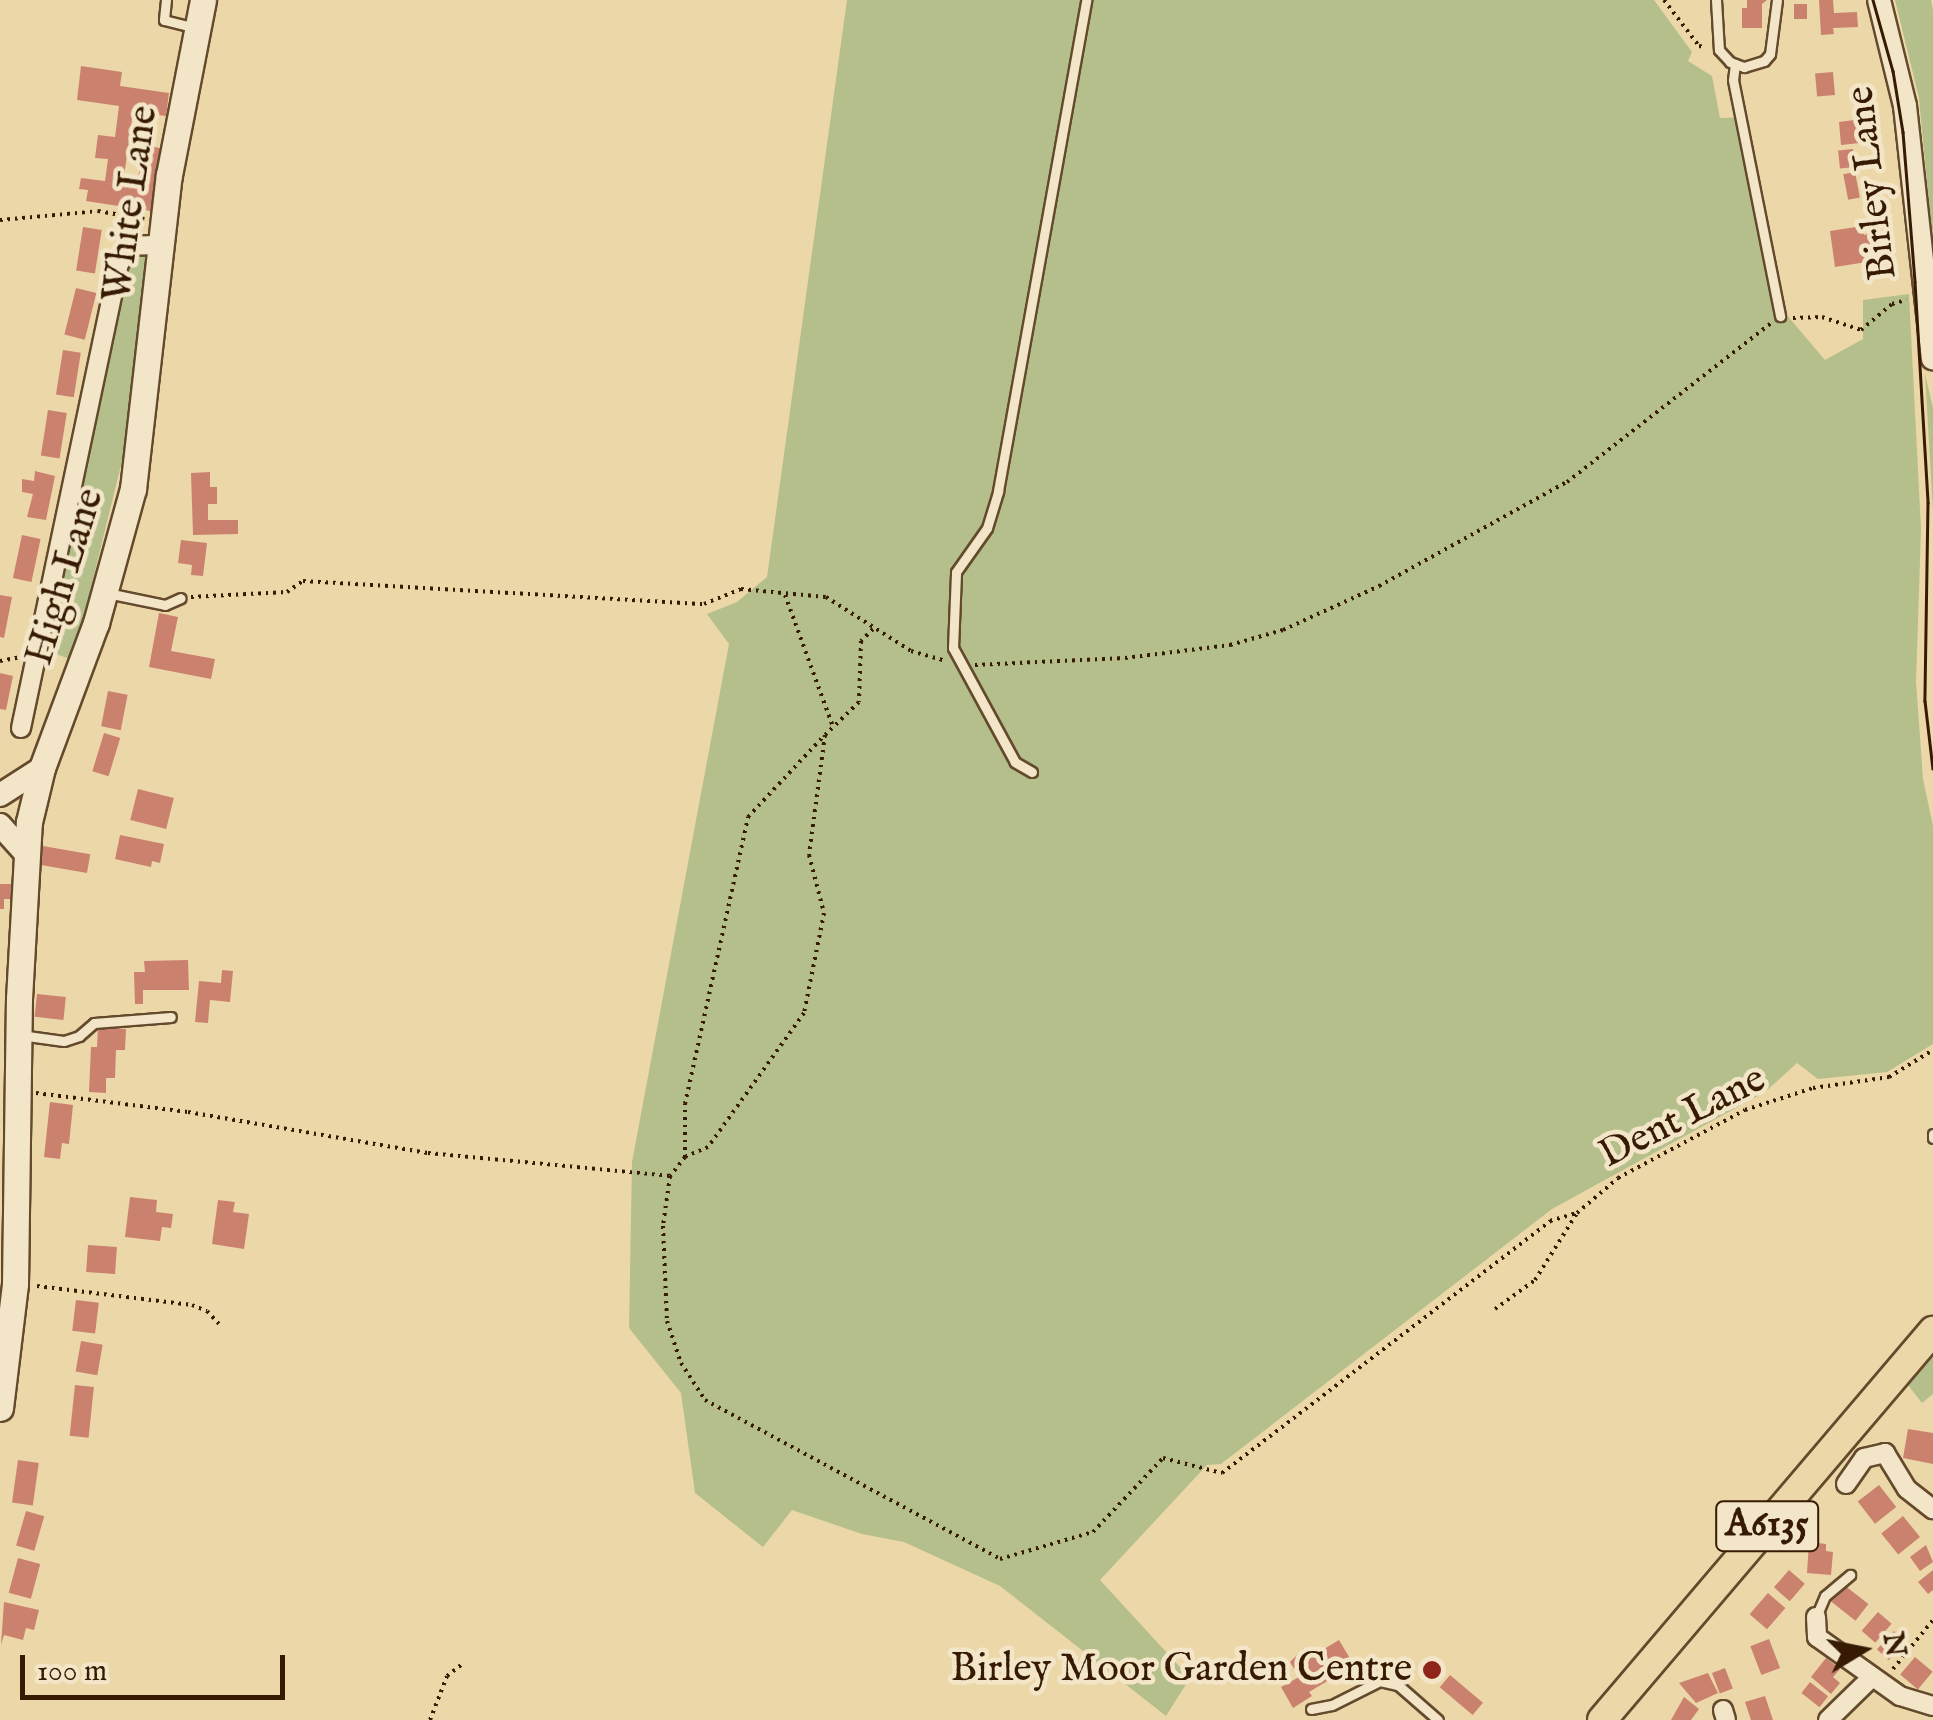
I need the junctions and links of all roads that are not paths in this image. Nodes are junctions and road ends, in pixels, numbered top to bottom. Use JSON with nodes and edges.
{"nodes":[{"id":1,"x":166,"y":0,"type":"edge"},
{"id":2,"x":203,"y":0,"type":"edge"},
{"id":3,"x":1086,"y":0,"type":"edge"},
{"id":4,"x":1716,"y":0,"type":"edge"},
{"id":5,"x":1777,"y":0,"type":"edge"},
{"id":6,"x":1879,"y":0,"type":"edge"},
{"id":7,"x":197,"y":29,"type":"junction"},
{"id":8,"x":1735,"y":64,"type":"junction"},
{"id":9,"x":162,"y":233,"type":"junction"},
{"id":10,"x":1780,"y":316,"type":"road end"},
{"id":11,"x":1933,"y":358,"type":"edge"},
{"id":12,"x":144,"y":420,"type":"joint"},
{"id":13,"x":104,"y":592,"type":"junction"},
{"id":14,"x":181,"y":598,"type":"road end"},
{"id":15,"x":20,"y":728,"type":"dead end"},
{"id":16,"x":42,"y":768,"type":"junction"},
{"id":17,"x":1032,"y":772,"type":"dead end"},
{"id":18,"x":0,"y":795,"type":"edge"},
{"id":19,"x":0,"y":826,"type":"edge"},
{"id":20,"x":25,"y":853,"type":"junction"},
{"id":21,"x":10,"y":1001,"type":"edge"},
{"id":22,"x":171,"y":1017,"type":"dead end"},
{"id":23,"x":18,"y":1034,"type":"junction"},
{"id":24,"x":1933,"y":1331,"type":"edge"},
{"id":25,"x":0,"y":1408,"type":"edge"},
{"id":26,"x":1846,"y":1484,"type":"dead end"},
{"id":27,"x":1933,"y":1508,"type":"edge"},
{"id":28,"x":1850,"y":1575,"type":"dead end"},
{"id":29,"x":1816,"y":1617,"type":"joint"},
{"id":30,"x":1876,"y":1680,"type":"junction"},
{"id":31,"x":1933,"y":1706,"type":"edge"},
{"id":32,"x":1311,"y":1709,"type":"dead end"},
{"id":33,"x":1438,"y":1720,"type":"edge"},
{"id":34,"x":1602,"y":1720,"type":"edge"},
{"id":35,"x":1828,"y":1720,"type":"edge"}],
"edges":[{"from":1,"to":7,"type":"lane"},
{"from":2,"to":7,"type":"main road","name":"White Lane"},
{"from":3,"to":17,"type":"lane"},
{"from":4,"to":8,"type":"lane"},
{"from":5,"to":8,"type":"lane"},
{"from":6,"to":11,"type":"street","name":"Birley Lane"},
{"from":7,"to":9,"type":"main road","name":"White Lane"},
{"from":8,"to":10,"type":"lane"},
{"from":9,"to":12,"type":"main road","name":"White Lane"},
{"from":9,"to":15,"type":"street"},
{"from":12,"to":13,"type":"main road","name":"High Lane"},
{"from":13,"to":14,"type":"lane"},
{"from":13,"to":16,"type":"main road","name":"High Lane"},
{"from":16,"to":18,"type":"street"},
{"from":16,"to":20,"type":"main road","name":"High Lane"},
{"from":19,"to":20,"type":"street"},
{"from":20,"to":21,"type":"main road","name":"High Lane"},
{"from":21,"to":23,"type":"main road","name":"High Lane"},
{"from":22,"to":23,"type":"lane"},
{"from":23,"to":25,"type":"main road","name":"High Lane"},
{"from":24,"to":34,"type":"main road","number":"A6135"},
{"from":26,"to":27,"type":"street"},
{"from":28,"to":29,"type":"lane"},
{"from":29,"to":30,"type":"street"},
{"from":30,"to":31,"type":"street"},
{"from":30,"to":35,"type":"street"},
{"from":32,"to":33,"type":"lane"}]}
